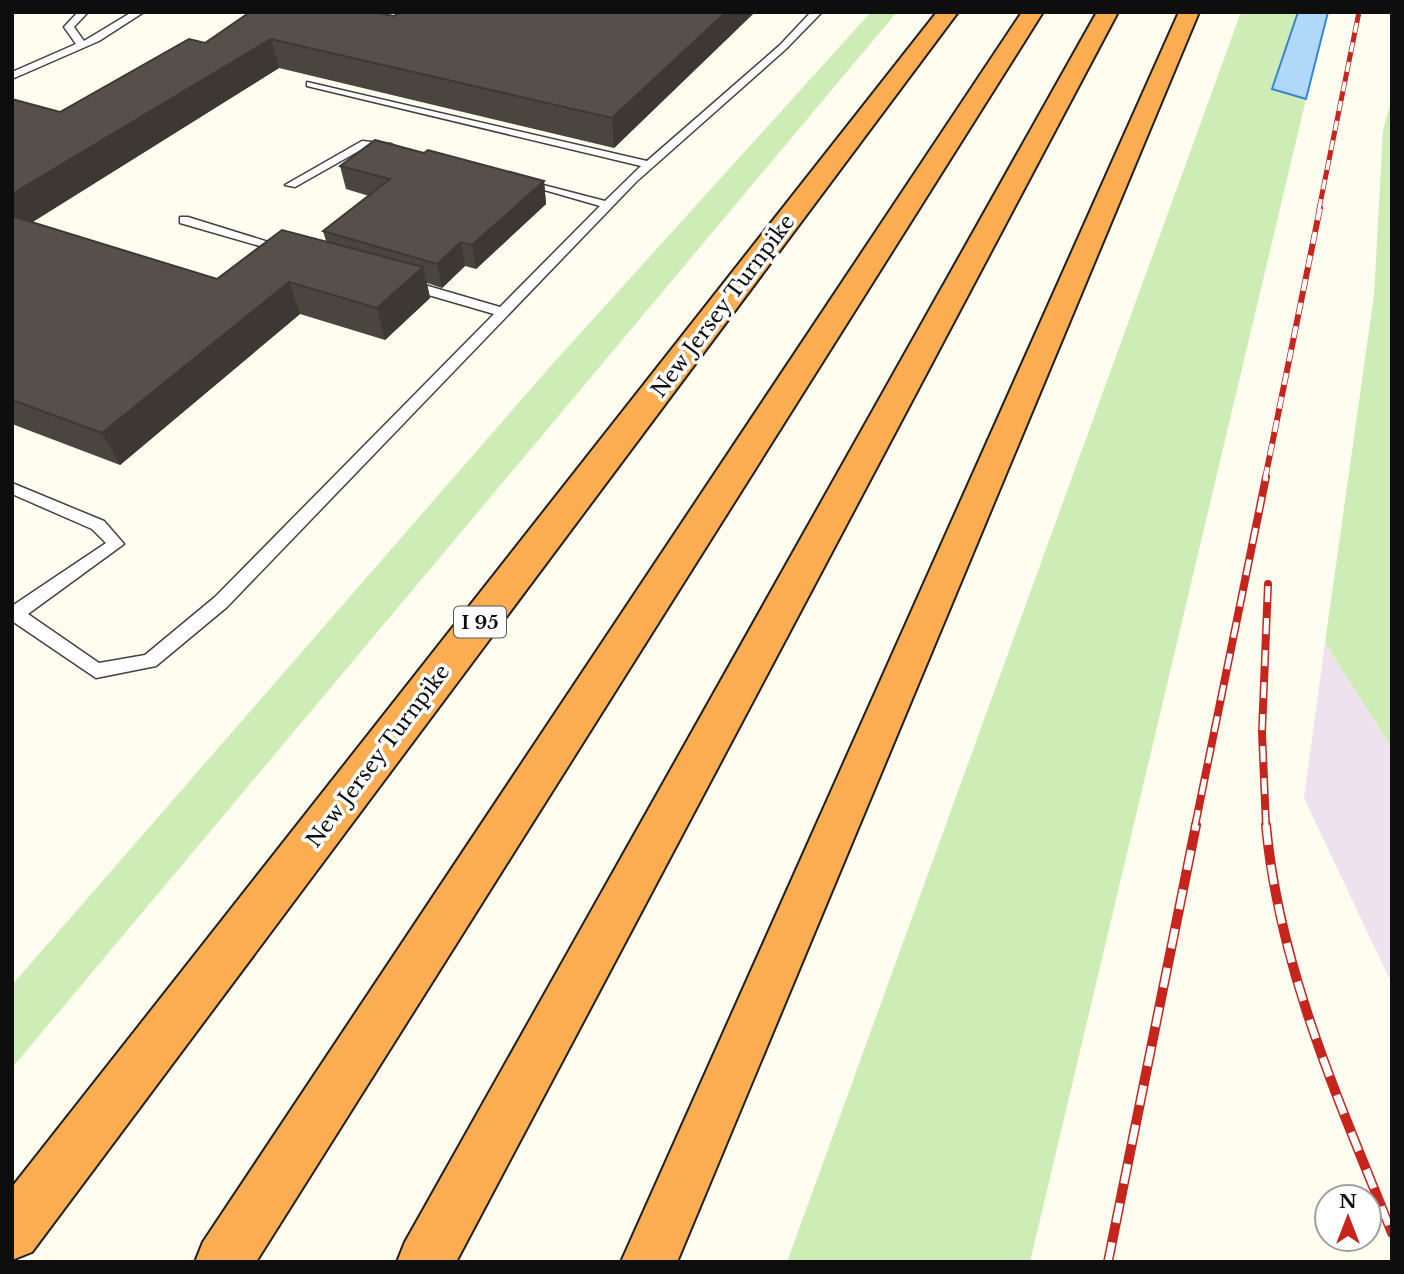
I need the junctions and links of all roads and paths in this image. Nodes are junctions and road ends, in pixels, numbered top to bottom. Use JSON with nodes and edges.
{"nodes":[{"id":1,"x":83,"y":12,"type":"edge"},
{"id":2,"x":139,"y":12,"type":"edge"},
{"id":3,"x":817,"y":12,"type":"edge"},
{"id":4,"x":948,"y":12,"type":"edge"},
{"id":5,"x":1033,"y":12,"type":"edge"},
{"id":6,"x":1108,"y":12,"type":"edge"},
{"id":7,"x":1189,"y":12,"type":"edge"},
{"id":8,"x":82,"y":45,"type":"junction"},
{"id":9,"x":12,"y":76,"type":"edge"},
{"id":10,"x":311,"y":84,"type":"edge"},
{"id":11,"x":403,"y":150,"type":"edge"},
{"id":12,"x":649,"y":165,"type":"junction"},
{"id":13,"x":511,"y":178,"type":"edge"},
{"id":14,"x":291,"y":186,"type":"dead end"},
{"id":15,"x":608,"y":205,"type":"junction"},
{"id":16,"x":184,"y":219,"type":"dead end"},
{"id":17,"x":304,"y":254,"type":"edge"},
{"id":18,"x":397,"y":281,"type":"edge"},
{"id":19,"x":503,"y":312,"type":"junction"},
{"id":20,"x":12,"y":488,"type":"edge"},
{"id":21,"x":14,"y":613,"type":"edge"},
{"id":22,"x":12,"y":1232,"type":"edge"},
{"id":23,"x":223,"y":1262,"type":"edge"},
{"id":24,"x":425,"y":1262,"type":"edge"},
{"id":25,"x":649,"y":1262,"type":"edge"}],
"edges":[{"from":1,"to":8,"type":"lane"},
{"from":2,"to":8,"type":"lane"},
{"from":3,"to":12,"type":"lane"},
{"from":4,"to":22,"type":"highway","name":"New Jersey Turnpike","number":"I 95"},
{"from":5,"to":23,"type":"highway"},
{"from":6,"to":24,"type":"highway"},
{"from":7,"to":25,"type":"highway"},
{"from":8,"to":9,"type":"lane"},
{"from":10,"to":12,"type":"lane"},
{"from":11,"to":14,"type":"lane"},
{"from":12,"to":15,"type":"lane"},
{"from":13,"to":15,"type":"lane"},
{"from":15,"to":19,"type":"lane"},
{"from":16,"to":17,"type":"lane"},
{"from":18,"to":19,"type":"lane"},
{"from":19,"to":21,"type":"lane"},
{"from":20,"to":21,"type":"lane"}]}
